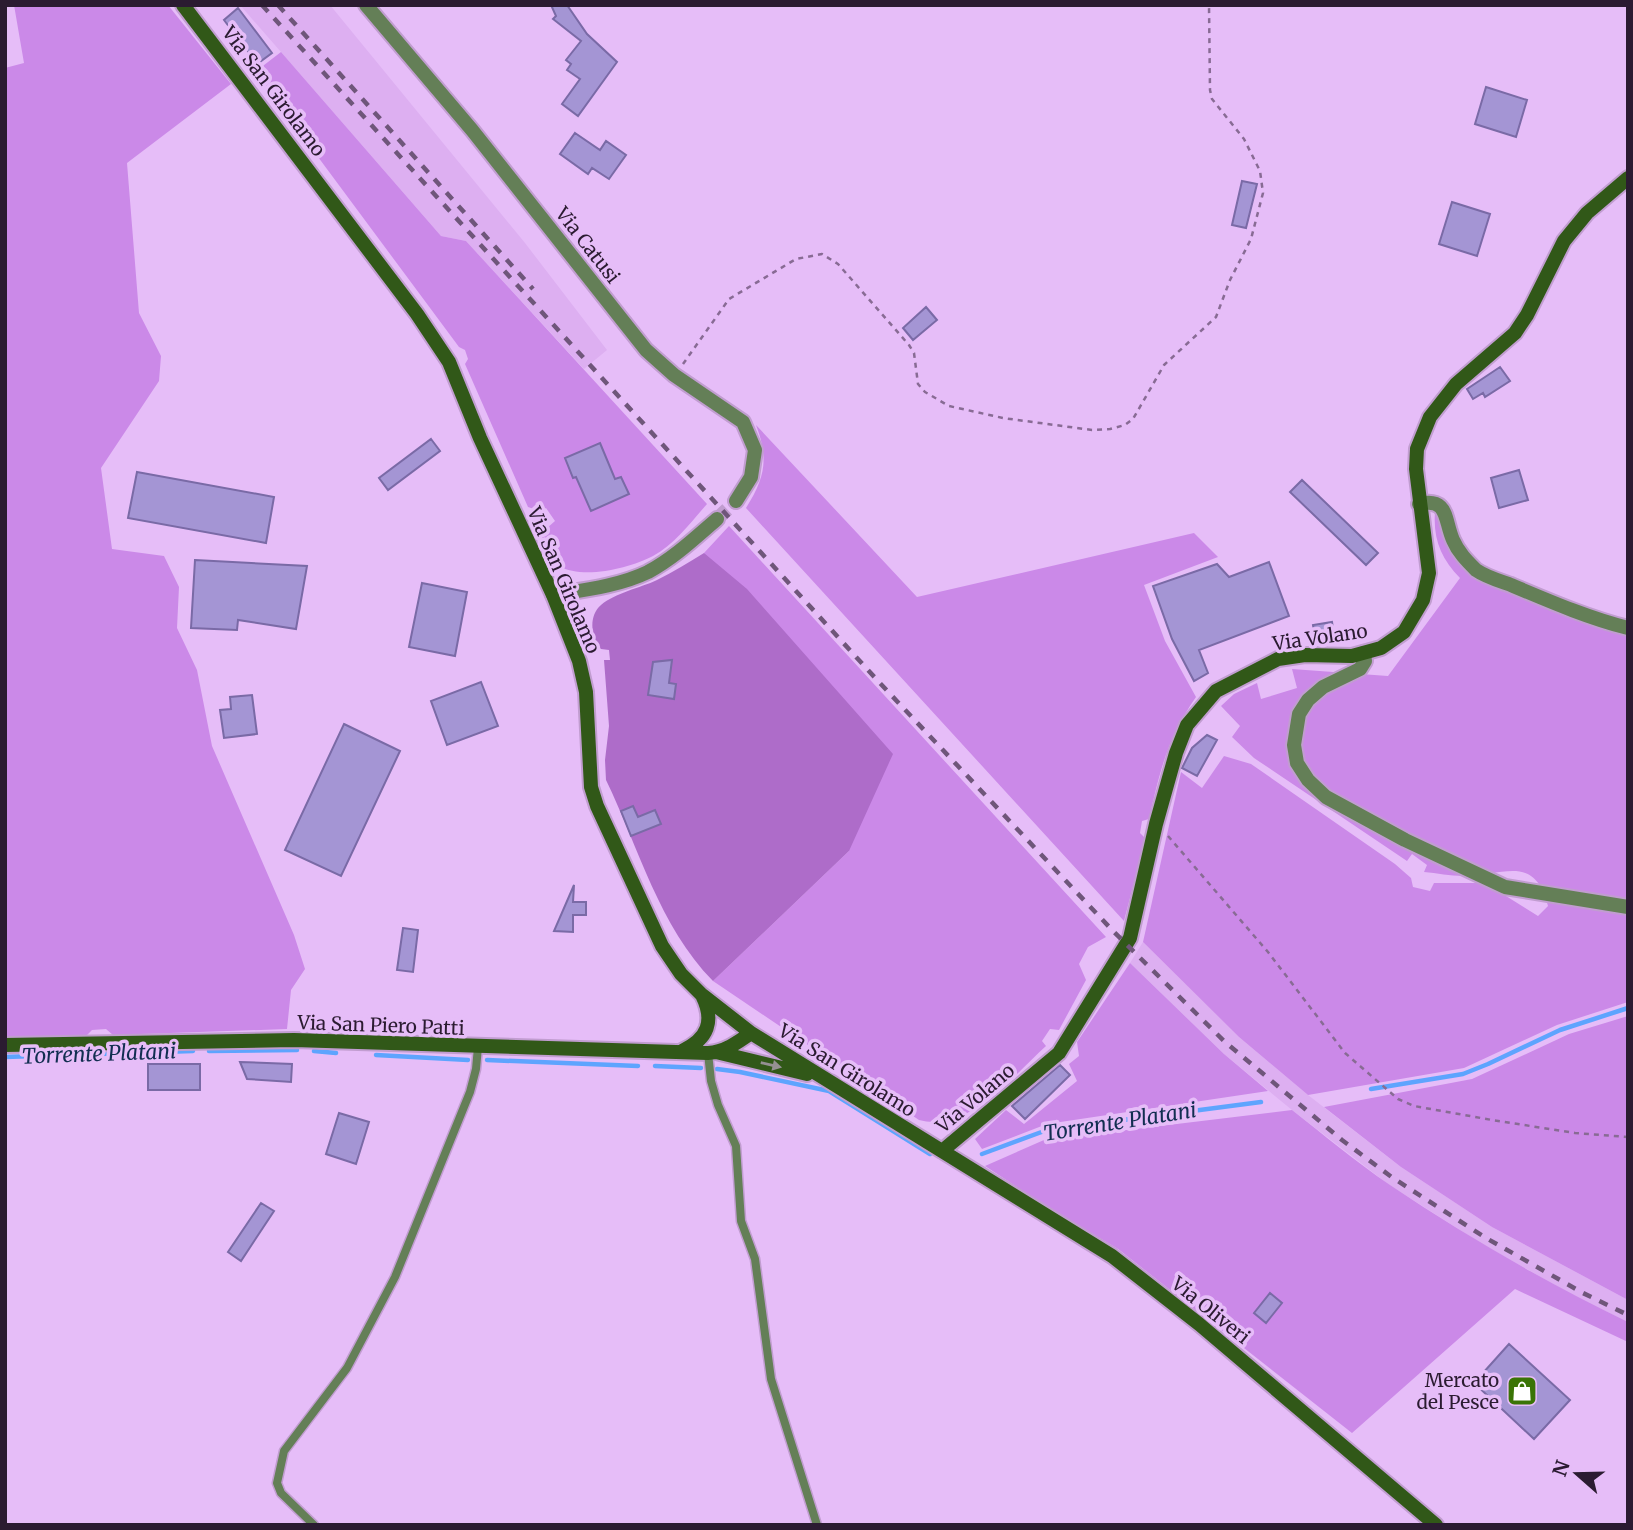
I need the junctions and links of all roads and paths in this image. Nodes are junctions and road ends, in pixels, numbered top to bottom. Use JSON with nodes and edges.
{"nodes":[{"id":1,"x":183,"y":5,"type":"edge"},
{"id":2,"x":366,"y":5,"type":"edge"},
{"id":3,"x":1209,"y":5,"type":"edge"},
{"id":4,"x":1628,"y":178,"type":"edge"},
{"id":5,"x":674,"y":375,"type":"junction"},
{"id":6,"x":736,"y":501,"type":"tunnel mouth"},
{"id":7,"x":1419,"y":504,"type":"junction"},
{"id":8,"x":717,"y":519,"type":"tunnel mouth"},
{"id":9,"x":553,"y":596,"type":"junction"},
{"id":10,"x":1628,"y":628,"type":"edge"},
{"id":11,"x":1364,"y":653,"type":"junction"},
{"id":12,"x":1176,"y":843,"type":"dead end"},
{"id":13,"x":1628,"y":907,"type":"edge"},
{"id":14,"x":701,"y":994,"type":"junction"},
{"id":15,"x":751,"y":1033,"type":"junction"},
{"id":16,"x":5,"y":1045,"type":"edge"},
{"id":17,"x":478,"y":1047,"type":"junction"},
{"id":18,"x":680,"y":1052,"type":"junction"},
{"id":19,"x":712,"y":1052,"type":"junction"},
{"id":20,"x":824,"y":1079,"type":"junction"},
{"id":21,"x":1628,"y":1137,"type":"edge"},
{"id":22,"x":942,"y":1151,"type":"junction"},
{"id":23,"x":314,"y":1525,"type":"edge"},
{"id":24,"x":817,"y":1525,"type":"edge"},
{"id":25,"x":1436,"y":1525,"type":"edge"}],
"edges":[{"from":1,"to":9,"type":"street","name":"Via San Girolamo"},
{"from":2,"to":5,"type":"street","name":"Via Catusi"},
{"from":3,"to":5,"type":"path"},
{"from":4,"to":7,"type":"street","name":"Via Volano"},
{"from":5,"to":6,"type":"street","name":"Via Catusi"},
{"from":7,"to":10,"type":"street"},
{"from":7,"to":11,"type":"street","name":"Via Volano"},
{"from":8,"to":9,"type":"street"},
{"from":9,"to":14,"type":"street","name":"Via San Girolamo"},
{"from":11,"to":13,"type":"street"},
{"from":11,"to":22,"type":"street","name":"Via Volano"},
{"from":12,"to":21,"type":"path"},
{"from":14,"to":15,"type":"street","name":"Via San Girolamo"},
{"from":14,"to":18,"type":"street"},
{"from":15,"to":19,"type":"street","name":"Via San Piero Patti"},
{"from":15,"to":20,"type":"street","name":"Via San Girolamo"},
{"from":16,"to":17,"type":"street","name":"Via San Piero Patti"},
{"from":17,"to":18,"type":"street","name":"Via San Piero Patti"},
{"from":17,"to":23,"type":"lane"},
{"from":18,"to":19,"type":"street","name":"Via San Piero Patti"},
{"from":19,"to":20,"type":"street","one_way":true},
{"from":19,"to":24,"type":"lane"},
{"from":20,"to":22,"type":"street","name":"Via San Girolamo"},
{"from":22,"to":25,"type":"street","name":"Via Oliveri"}]}
